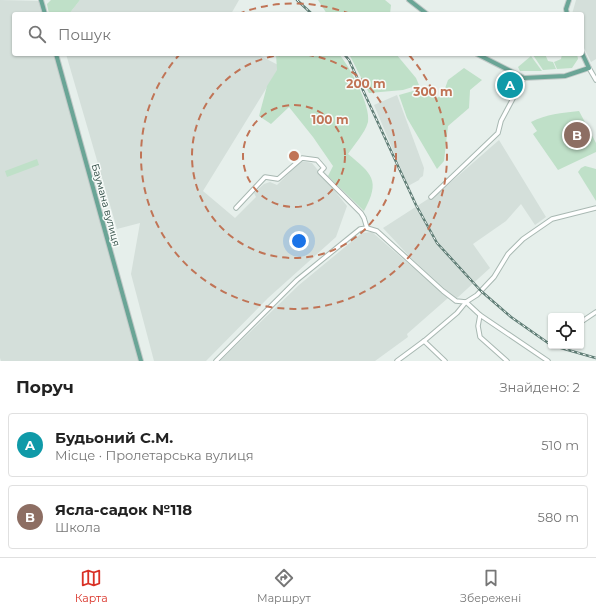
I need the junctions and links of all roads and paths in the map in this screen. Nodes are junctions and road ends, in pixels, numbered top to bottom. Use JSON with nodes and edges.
{"nodes":[{"id":1,"x":41,"y":0,"type":"edge"},
{"id":2,"x":569,"y":0,"type":"edge"},
{"id":3,"x":411,"y":1,"type":"edge"},
{"id":4,"x":44,"y":12,"type":"edge"},
{"id":5,"x":425,"y":12,"type":"edge"},
{"id":6,"x":567,"y":12,"type":"edge"},
{"id":7,"x":57,"y":56,"type":"edge"},
{"id":8,"x":481,"y":56,"type":"edge"},
{"id":9,"x":583,"y":56,"type":"edge"},
{"id":10,"x":589,"y":68,"type":"junction"},
{"id":11,"x":524,"y":78,"type":"junction"},
{"id":12,"x":596,"y":80,"type":"edge"},
{"id":13,"x":431,"y":197,"type":"dead end"},
{"id":14,"x":236,"y":208,"type":"dead end"},
{"id":15,"x":596,"y":208,"type":"edge"},
{"id":16,"x":367,"y":228,"type":"junction"},
{"id":17,"x":466,"y":302,"type":"junction"},
{"id":18,"x":596,"y":312,"type":"edge"},
{"id":19,"x":480,"y":315,"type":"junction"},
{"id":20,"x":584,"y":320,"type":"edge"},
{"id":21,"x":424,"y":341,"type":"junction"},
{"id":22,"x":141,"y":361,"type":"edge"},
{"id":23,"x":216,"y":361,"type":"edge"},
{"id":24,"x":397,"y":361,"type":"edge"},
{"id":25,"x":446,"y":361,"type":"edge"},
{"id":26,"x":507,"y":361,"type":"edge"},
{"id":27,"x":548,"y":361,"type":"edge"}],
"edges":[{"from":1,"to":4,"type":"main road"},
{"from":2,"to":6,"type":"main road"},
{"from":3,"to":5,"type":"main road"},
{"from":7,"to":22,"type":"main road","name":"Баумана вулиця"},
{"from":8,"to":11,"type":"main road"},
{"from":9,"to":10,"type":"main road"},
{"from":10,"to":11,"type":"main road"},
{"from":10,"to":12,"type":"street"},
{"from":11,"to":13,"type":"street"},
{"from":14,"to":16,"type":"street"},
{"from":15,"to":17,"type":"street"},
{"from":16,"to":17,"type":"street"},
{"from":16,"to":23,"type":"street"},
{"from":17,"to":19,"type":"street"},
{"from":17,"to":21,"type":"street"},
{"from":18,"to":20,"type":"street"},
{"from":19,"to":26,"type":"street"},
{"from":19,"to":27,"type":"street"},
{"from":21,"to":24,"type":"street"},
{"from":21,"to":25,"type":"street"}]}
